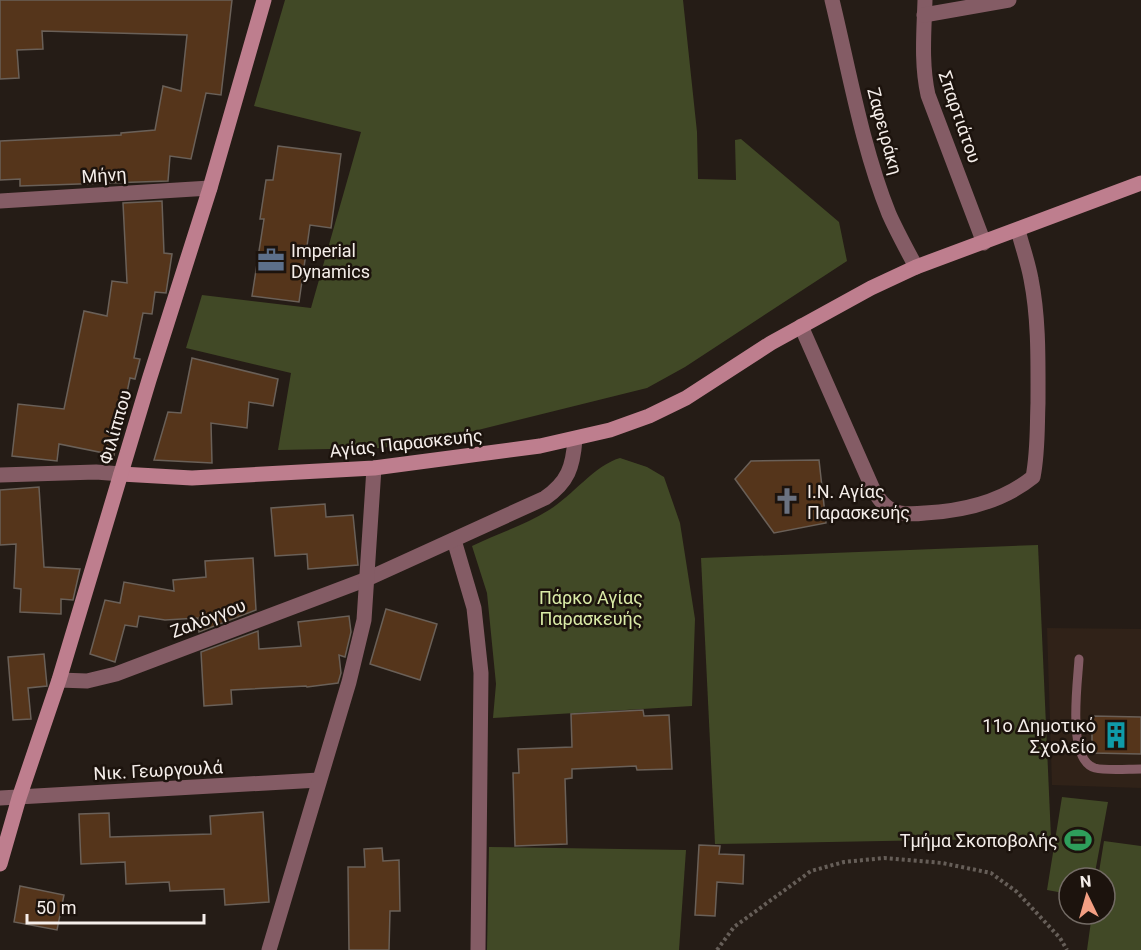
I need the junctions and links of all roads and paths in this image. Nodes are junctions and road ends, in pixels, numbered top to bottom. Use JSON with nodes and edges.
{"nodes":[{"id":1,"x":264,"y":0,"type":"edge"},
{"id":2,"x":832,"y":0,"type":"edge"},
{"id":3,"x":1009,"y":0,"type":"edge"},
{"id":4,"x":925,"y":8,"type":"edge"},
{"id":5,"x":1141,"y":183,"type":"edge"},
{"id":6,"x":210,"y":188,"type":"junction"},
{"id":7,"x":0,"y":201,"type":"edge"},
{"id":8,"x":1018,"y":230,"type":"junction"},
{"id":9,"x":984,"y":243,"type":"junction"},
{"id":10,"x":916,"y":267,"type":"junction"},
{"id":11,"x":801,"y":326,"type":"junction"},
{"id":12,"x":575,"y":439,"type":"junction"},
{"id":13,"x":374,"y":468,"type":"junction"},
{"id":14,"x":121,"y":474,"type":"junction"},
{"id":15,"x":0,"y":475,"type":"edge"},
{"id":16,"x":454,"y":540,"type":"junction"},
{"id":17,"x":367,"y":579,"type":"junction"},
{"id":18,"x":1079,"y":659,"type":"dead end"},
{"id":19,"x":59,"y":680,"type":"junction"},
{"id":20,"x":1141,"y":769,"type":"edge"},
{"id":21,"x":319,"y":780,"type":"junction"},
{"id":22,"x":0,"y":798,"type":"edge"},
{"id":23,"x":19,"y":798,"type":"junction"},
{"id":24,"x":0,"y":864,"type":"edge"},
{"id":25,"x":269,"y":950,"type":"edge"},
{"id":26,"x":478,"y":950,"type":"edge"},
{"id":27,"x":717,"y":950,"type":"edge"},
{"id":28,"x":1067,"y":950,"type":"edge"}],
"edges":[{"from":1,"to":6,"type":"street","name":"Φιλίππου"},
{"from":2,"to":10,"type":"street","name":"Ζαφειράκη"},
{"from":3,"to":4,"type":"street"},
{"from":4,"to":9,"type":"street","name":"Σπαρτιάτου"},
{"from":5,"to":8,"type":"street","name":"Αγίας Παρασκευής"},
{"from":6,"to":7,"type":"street","name":"Μήνη"},
{"from":6,"to":14,"type":"street","name":"Φιλίππου"},
{"from":8,"to":9,"type":"street","name":"Αγίας Παρασκευής"},
{"from":8,"to":11,"type":"street"},
{"from":9,"to":10,"type":"street","name":"Αγίας Παρασκευής"},
{"from":10,"to":11,"type":"street","name":"Αγίας Παρασκευής"},
{"from":11,"to":12,"type":"street","name":"Αγίας Παρασκευής"},
{"from":12,"to":13,"type":"street","name":"Αγίας Παρασκευής"},
{"from":12,"to":16,"type":"street","name":"Ζαλόγγου"},
{"from":13,"to":14,"type":"street","name":"Αγίας Παρασκευής"},
{"from":13,"to":17,"type":"street"},
{"from":14,"to":15,"type":"street"},
{"from":14,"to":19,"type":"street","name":"Φιλίππου"},
{"from":16,"to":17,"type":"street","name":"Ζαλόγγου"},
{"from":16,"to":26,"type":"street"},
{"from":17,"to":19,"type":"street","name":"Ζαλόγγου"},
{"from":17,"to":21,"type":"street"},
{"from":18,"to":20,"type":"lane"},
{"from":19,"to":23,"type":"street","name":"Φιλίππου"},
{"from":21,"to":23,"type":"street","name":"Νικ. Γεωργουλά"},
{"from":21,"to":25,"type":"street"},
{"from":22,"to":23,"type":"street","name":"Νικ. Γεωργουλά"},
{"from":23,"to":24,"type":"street","name":"Φιλίππου"},
{"from":27,"to":28,"type":"path"}]}
